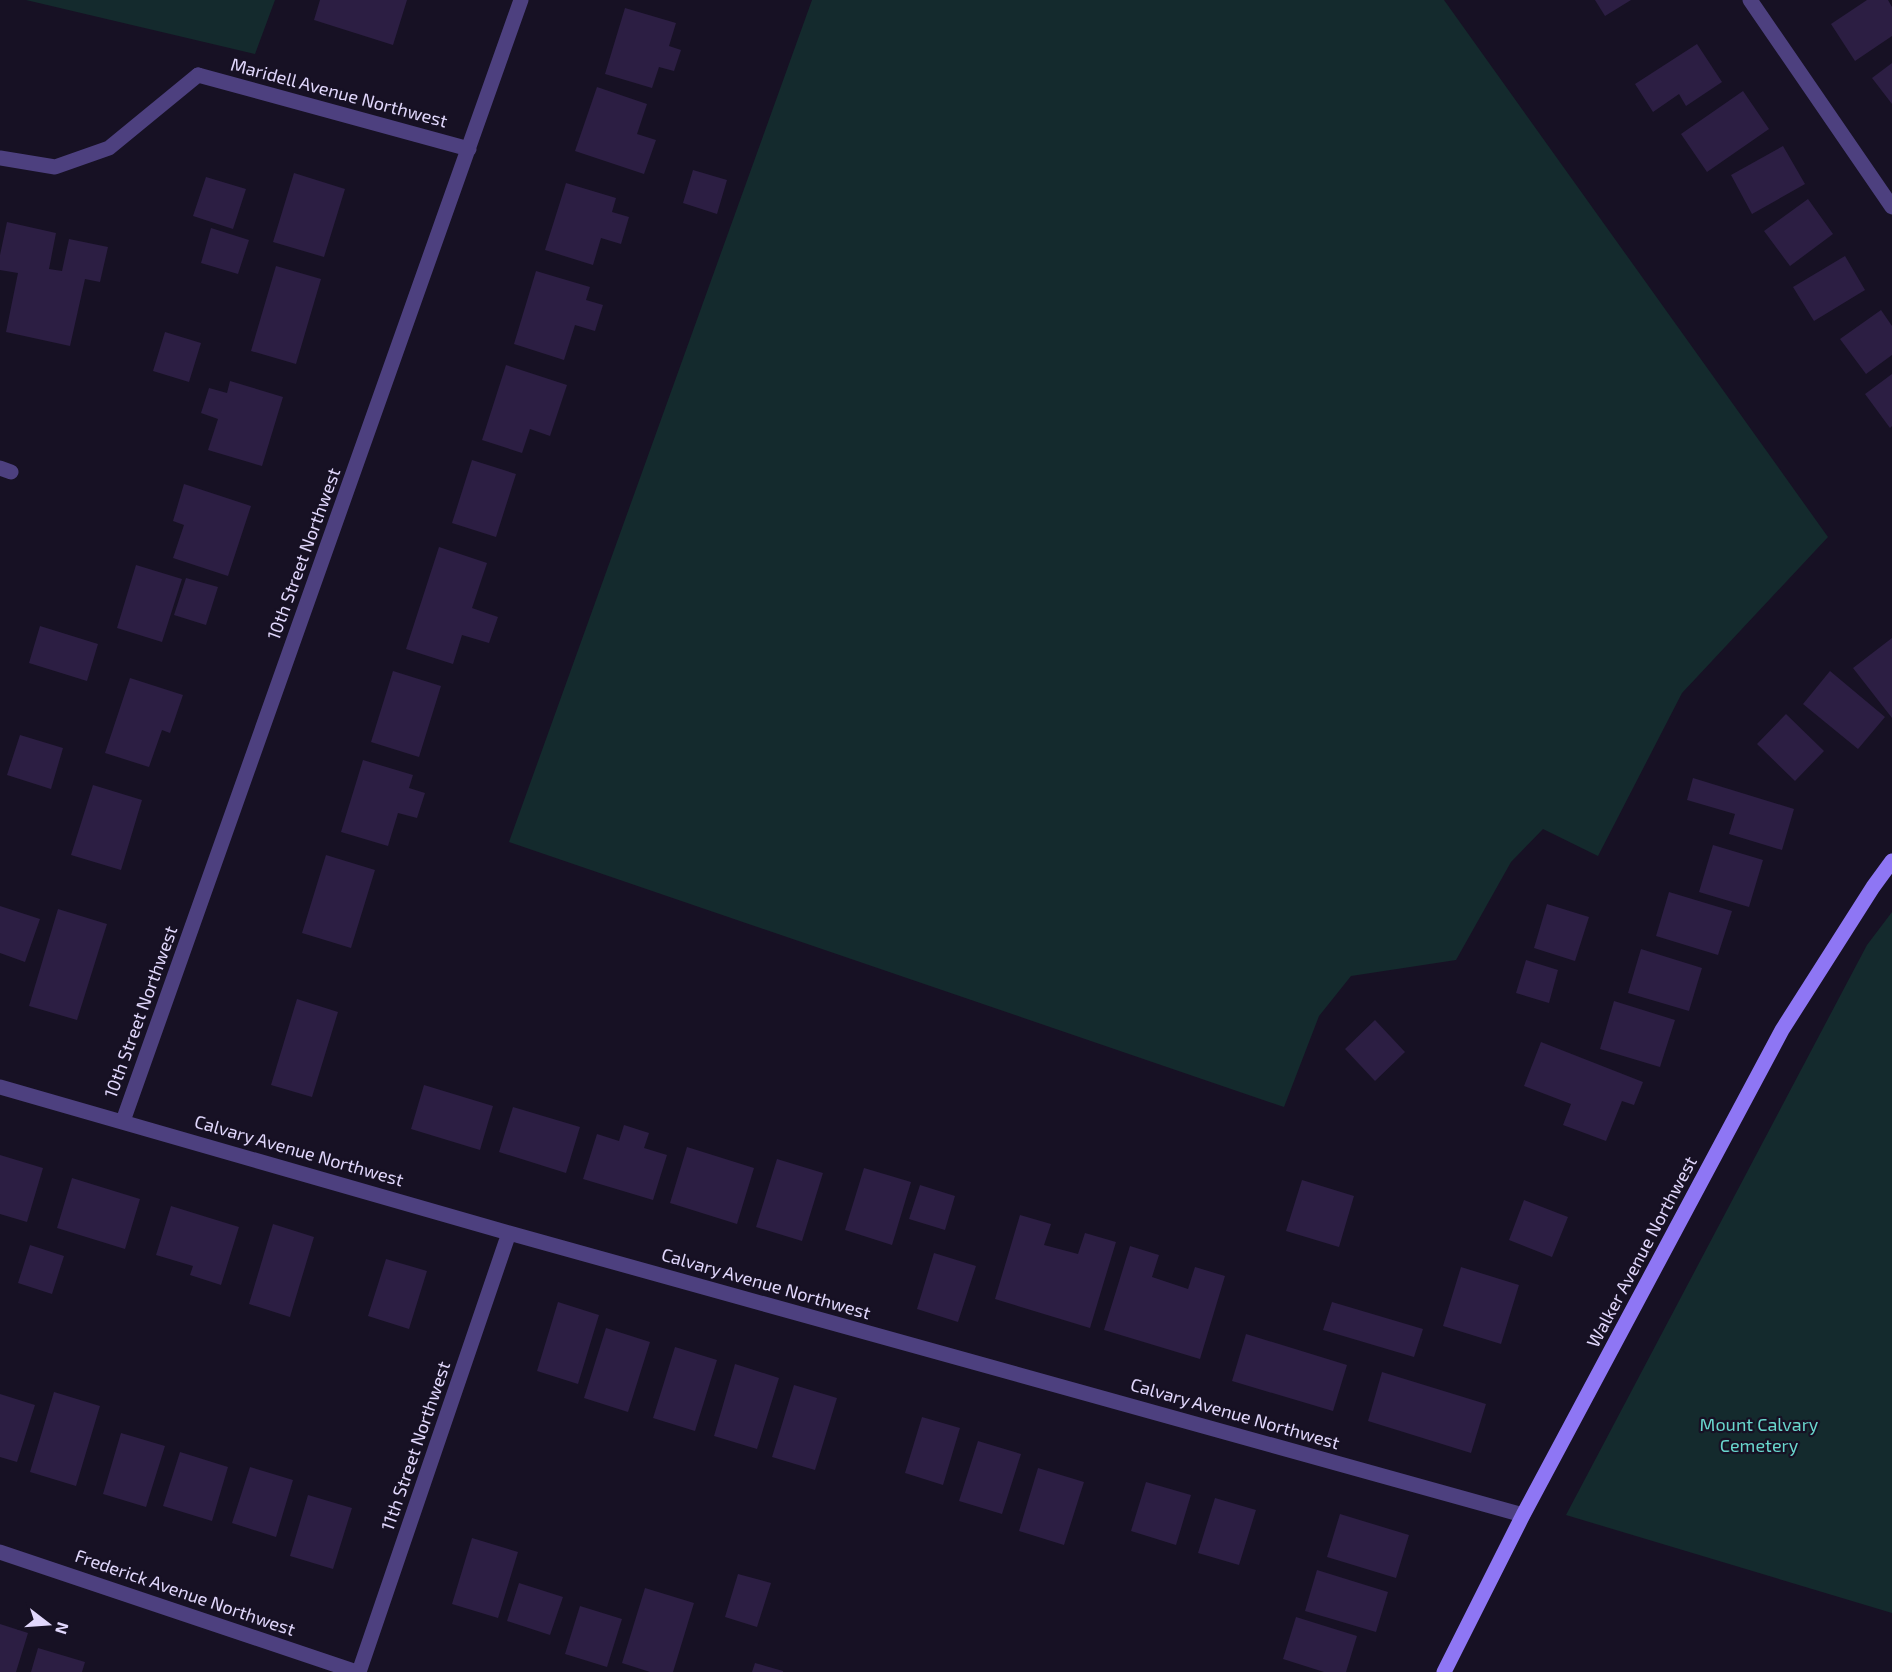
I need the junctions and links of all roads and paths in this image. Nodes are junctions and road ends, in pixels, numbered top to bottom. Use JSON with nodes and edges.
{"nodes":[{"id":1,"x":521,"y":0,"type":"edge"},
{"id":2,"x":1750,"y":0,"type":"edge"},
{"id":3,"x":469,"y":149,"type":"junction"},
{"id":4,"x":0,"y":158,"type":"edge"},
{"id":5,"x":1892,"y":207,"type":"edge"},
{"id":6,"x":1892,"y":861,"type":"edge"},
{"id":7,"x":0,"y":1087,"type":"edge"},
{"id":8,"x":123,"y":1121,"type":"junction"},
{"id":9,"x":509,"y":1233,"type":"junction"},
{"id":10,"x":1523,"y":1515,"type":"junction"},
{"id":11,"x":0,"y":1552,"type":"edge"},
{"id":12,"x":358,"y":1672,"type":"edge"},
{"id":13,"x":1444,"y":1672,"type":"edge"}],
"edges":[{"from":1,"to":3,"type":"street","name":"10th Street Northwest"},
{"from":2,"to":5,"type":"street"},
{"from":3,"to":4,"type":"street","name":"Maridell Avenue Northwest"},
{"from":3,"to":8,"type":"street","name":"10th Street Northwest"},
{"from":6,"to":10,"type":"main road","name":"Walker Avenue Northwest"},
{"from":7,"to":8,"type":"street","name":"Calvary Avenue Northwest"},
{"from":8,"to":9,"type":"street","name":"Calvary Avenue Northwest"},
{"from":9,"to":10,"type":"street","name":"Calvary Avenue Northwest"},
{"from":9,"to":12,"type":"street","name":"11th Street Northwest"},
{"from":10,"to":13,"type":"main road","name":"Walker Avenue Northwest"},
{"from":11,"to":12,"type":"street","name":"Frederick Avenue Northwest"}]}
